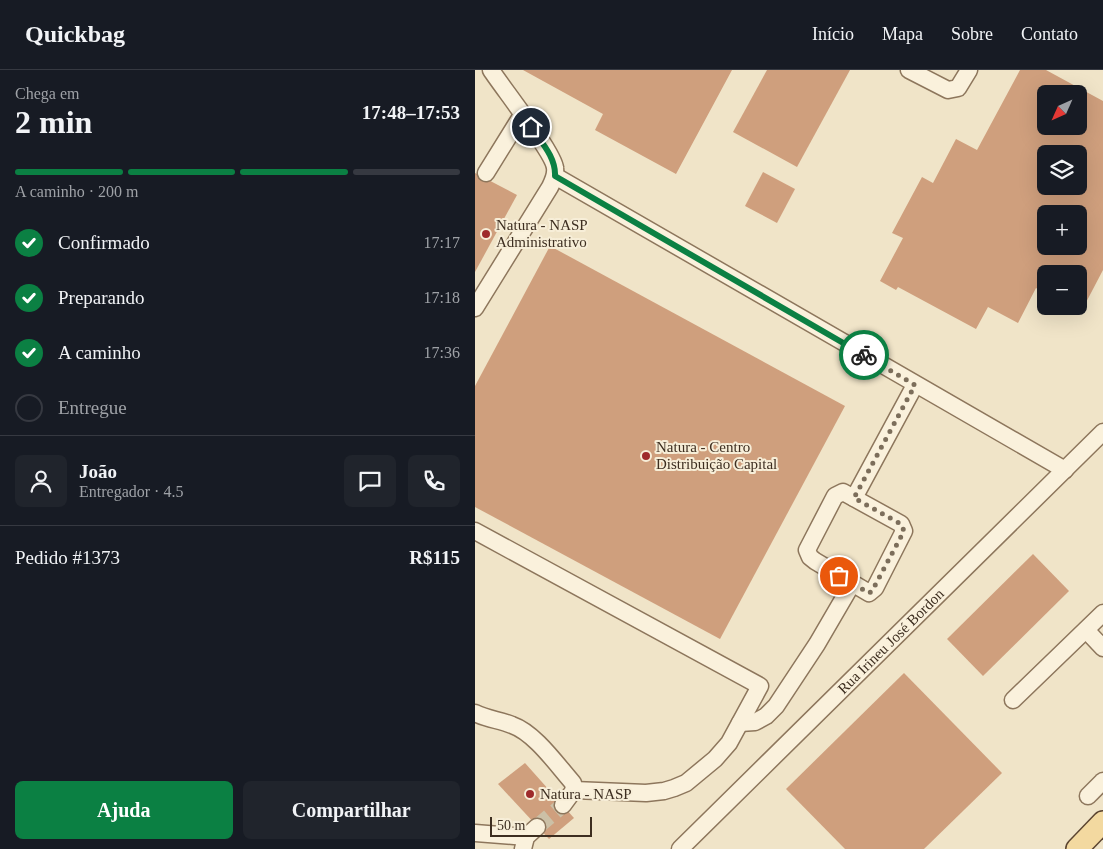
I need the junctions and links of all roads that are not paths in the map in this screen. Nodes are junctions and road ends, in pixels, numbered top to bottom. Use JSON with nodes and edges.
{"nodes":[{"id":1,"x":491,"y":70,"type":"edge"},
{"id":2,"x":909,"y":70,"type":"edge"},
{"id":3,"x":969,"y":70,"type":"edge"},
{"id":4,"x":522,"y":115,"type":"junction"},
{"id":5,"x":486,"y":173,"type":"dead end"},
{"id":6,"x":555,"y":176,"type":"junction"},
{"id":7,"x":475,"y":308,"type":"edge"},
{"id":8,"x":915,"y":385,"type":"junction"},
{"id":9,"x":1103,"y":432,"type":"edge"},
{"id":10,"x":1065,"y":470,"type":"junction"},
{"id":11,"x":854,"y":498,"type":"junction"},
{"id":12,"x":475,"y":530,"type":"edge"},
{"id":13,"x":852,"y":584,"type":"junction"},
{"id":14,"x":1103,"y":612,"type":"edge"},
{"id":15,"x":1086,"y":630,"type":"junction"},
{"id":16,"x":1103,"y":648,"type":"edge"},
{"id":17,"x":1013,"y":700,"type":"dead end"},
{"id":18,"x":475,"y":713,"type":"edge"},
{"id":19,"x":740,"y":723,"type":"junction"},
{"id":20,"x":1103,"y":781,"type":"edge"},
{"id":21,"x":575,"y":790,"type":"junction"},
{"id":22,"x":1088,"y":796,"type":"dead end"},
{"id":23,"x":563,"y":804,"type":"tunnel mouth"},
{"id":24,"x":1103,"y":822,"type":"edge"},
{"id":25,"x":475,"y":834,"type":"edge"},
{"id":26,"x":529,"y":837,"type":"tunnel mouth"},
{"id":27,"x":680,"y":849,"type":"edge"},
{"id":28,"x":1077,"y":849,"type":"edge"}],
"edges":[{"from":1,"to":4,"type":"street"},
{"from":2,"to":3,"type":"street"},
{"from":4,"to":5,"type":"street"},
{"from":4,"to":6,"type":"street"},
{"from":6,"to":7,"type":"street"},
{"from":6,"to":8,"type":"street"},
{"from":8,"to":10,"type":"street"},
{"from":8,"to":11,"type":"street"},
{"from":9,"to":10,"type":"street","name":"Rua Irineu José Bordon"},
{"from":10,"to":27,"type":"street","name":"Rua Irineu José Bordon"},
{"from":11,"to":13,"type":"street"},
{"from":11,"to":13,"type":"street"},
{"from":12,"to":19,"type":"street"},
{"from":13,"to":19,"type":"street"},
{"from":14,"to":15,"type":"street"},
{"from":15,"to":16,"type":"street"},
{"from":15,"to":17,"type":"street"},
{"from":18,"to":21,"type":"street"},
{"from":19,"to":21,"type":"street"},
{"from":20,"to":22,"type":"street"},
{"from":21,"to":23,"type":"street"},
{"from":24,"to":28,"type":"main road"},
{"from":25,"to":26,"type":"street"}]}
